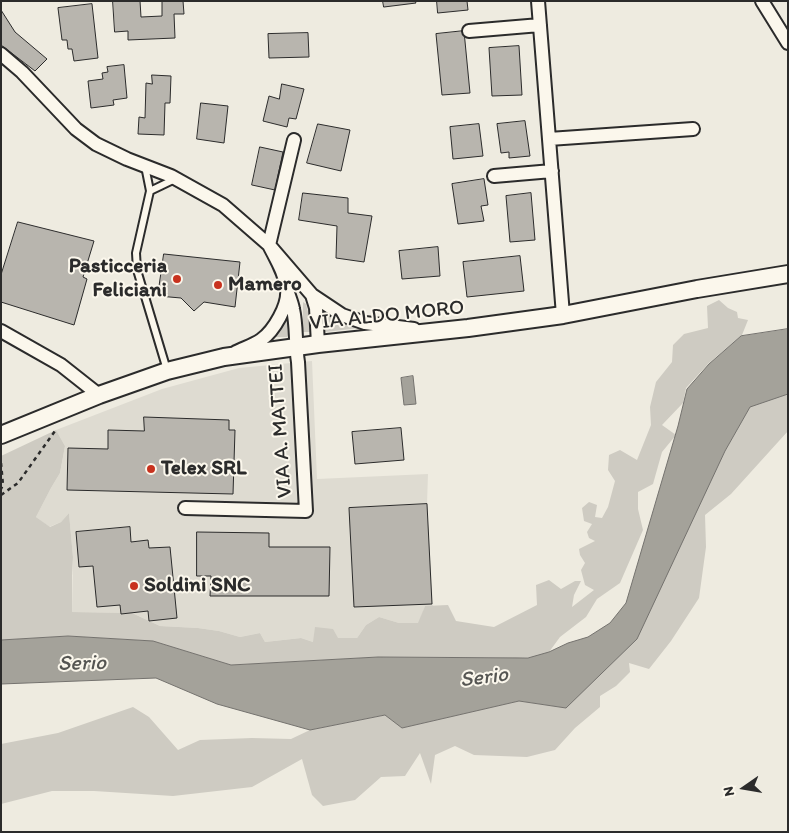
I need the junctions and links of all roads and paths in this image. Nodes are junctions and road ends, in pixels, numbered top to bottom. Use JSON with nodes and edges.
{"nodes":[{"id":1,"x":538,"y":1,"type":"edge"},
{"id":2,"x":762,"y":1,"type":"edge"},
{"id":3,"x":540,"y":25,"type":"junction"},
{"id":4,"x":469,"y":31,"type":"dead end"},
{"id":5,"x":788,"y":43,"type":"edge"},
{"id":6,"x":1,"y":54,"type":"edge"},
{"id":7,"x":692,"y":129,"type":"dead end"},
{"id":8,"x":549,"y":139,"type":"junction"},
{"id":9,"x":294,"y":140,"type":"dead end"},
{"id":10,"x":145,"y":166,"type":"junction"},
{"id":11,"x":552,"y":171,"type":"junction"},
{"id":12,"x":494,"y":176,"type":"dead end"},
{"id":13,"x":176,"y":179,"type":"junction"},
{"id":14,"x":150,"y":191,"type":"junction"},
{"id":15,"x":268,"y":245,"type":"junction"},
{"id":16,"x":788,"y":274,"type":"edge"},
{"id":17,"x":287,"y":290,"type":"junction"},
{"id":18,"x":312,"y":296,"type":"junction"},
{"id":19,"x":563,"y":315,"type":"junction"},
{"id":20,"x":1,"y":331,"type":"edge"},
{"id":21,"x":437,"y":332,"type":"junction"},
{"id":22,"x":318,"y":344,"type":"junction"},
{"id":23,"x":296,"y":347,"type":"junction"},
{"id":24,"x":224,"y":357,"type":"junction"},
{"id":25,"x":167,"y":371,"type":"junction"},
{"id":26,"x":99,"y":395,"type":"junction"},
{"id":27,"x":58,"y":428,"type":"dead end"},
{"id":28,"x":1,"y":435,"type":"edge"},
{"id":29,"x":1,"y":463,"type":"edge"},
{"id":30,"x":1,"y":489,"type":"edge"},
{"id":31,"x":1,"y":495,"type":"edge"},
{"id":32,"x":185,"y":508,"type":"dead end"}],
"edges":[{"from":1,"to":3,"type":"street"},
{"from":2,"to":5,"type":"street"},
{"from":3,"to":4,"type":"street"},
{"from":3,"to":8,"type":"street"},
{"from":6,"to":10,"type":"street"},
{"from":7,"to":8,"type":"street"},
{"from":8,"to":11,"type":"street"},
{"from":9,"to":15,"type":"street"},
{"from":10,"to":13,"type":"street"},
{"from":10,"to":14,"type":"lane"},
{"from":11,"to":12,"type":"street"},
{"from":11,"to":19,"type":"street"},
{"from":13,"to":14,"type":"lane"},
{"from":13,"to":15,"type":"street"},
{"from":14,"to":25,"type":"lane"},
{"from":15,"to":17,"type":"street"},
{"from":15,"to":18,"type":"street"},
{"from":16,"to":19,"type":"street","name":"VIA ALDO MORO"},
{"from":17,"to":23,"type":"street"},
{"from":17,"to":24,"type":"street"},
{"from":18,"to":21,"type":"street"},
{"from":18,"to":22,"type":"street"},
{"from":19,"to":21,"type":"street","name":"VIA ALDO MORO"},
{"from":20,"to":26,"type":"street"},
{"from":21,"to":22,"type":"street","name":"VIA ALDO MORO"},
{"from":22,"to":23,"type":"street","name":"VIA ALDO MORO"},
{"from":23,"to":24,"type":"street","name":"VIA ALDO MORO"},
{"from":23,"to":32,"type":"street","name":"VIA A. MATTEI"},
{"from":24,"to":25,"type":"street","name":"VIA ALDO MORO"},
{"from":25,"to":26,"type":"street","name":"VIA ALDO MORO"},
{"from":26,"to":28,"type":"street","name":"VIA ALDO MORO"},
{"from":27,"to":31,"type":"path"},
{"from":29,"to":30,"type":"path"}]}
